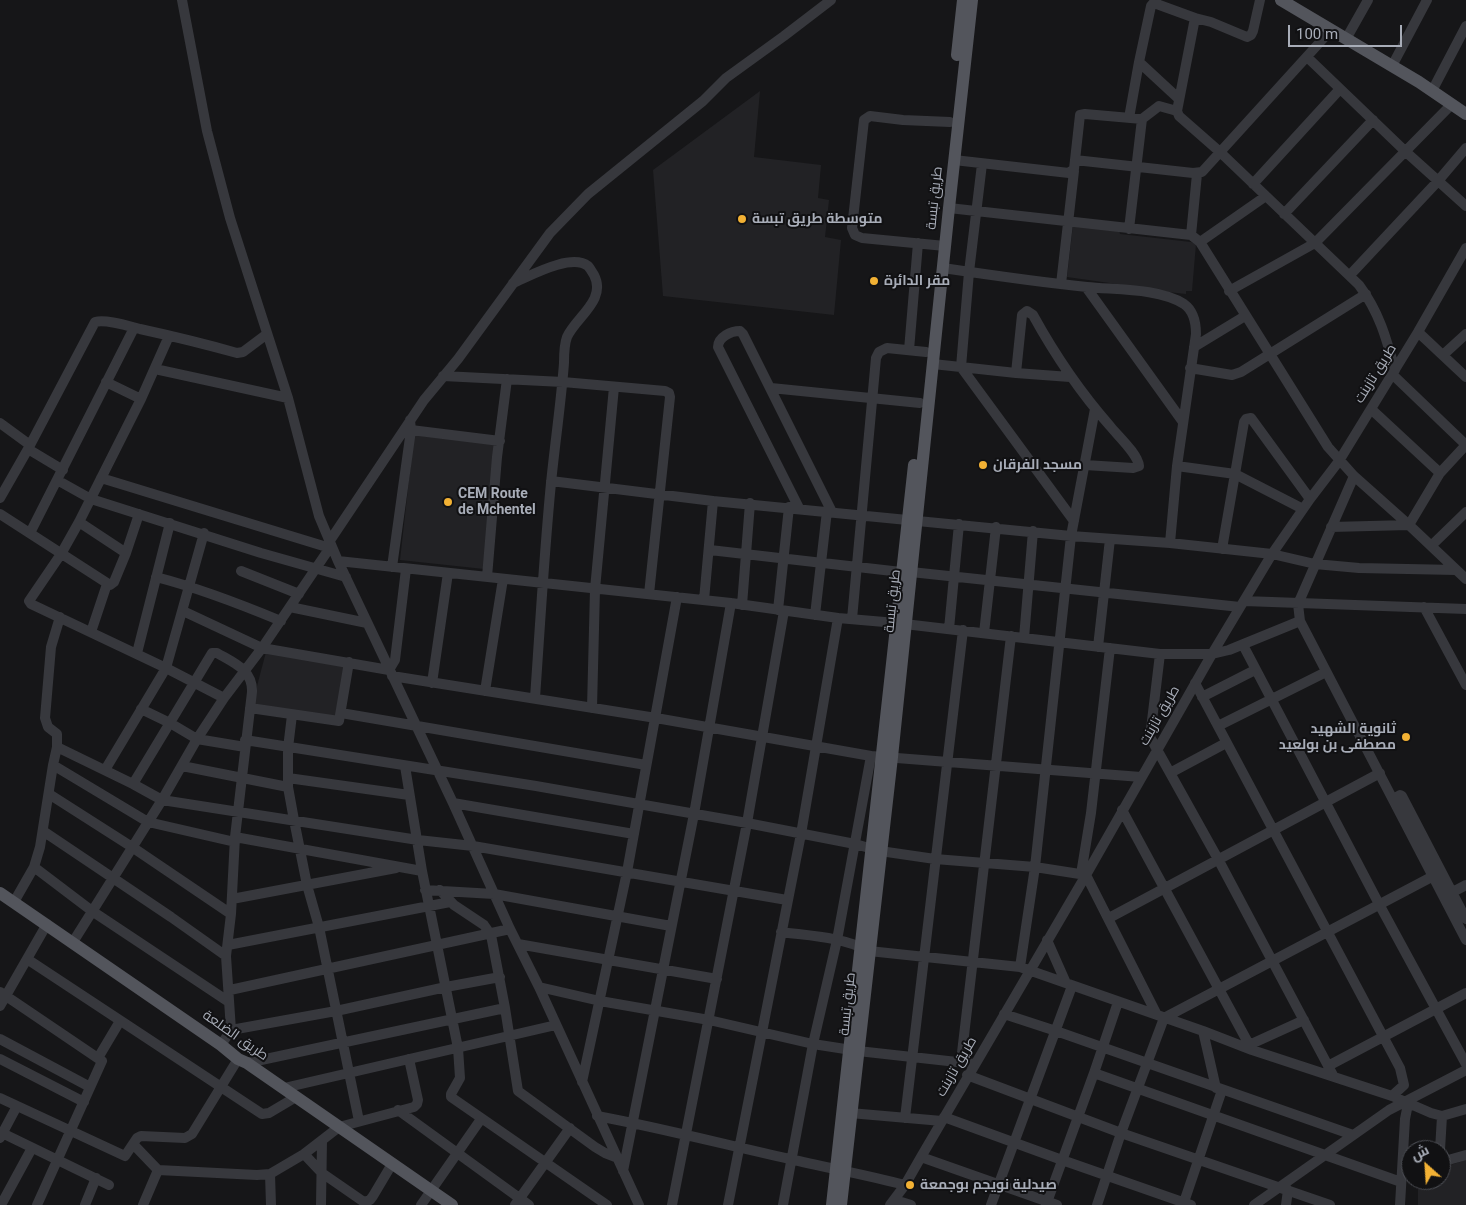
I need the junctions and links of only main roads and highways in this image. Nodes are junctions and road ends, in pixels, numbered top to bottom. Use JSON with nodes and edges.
{"nodes":[{"id":1,"x":963,"y":0,"type":"edge"},
{"id":2,"x":972,"y":0,"type":"edge"},
{"id":3,"x":1281,"y":0,"type":"edge"},
{"id":4,"x":965,"y":17,"type":"junction"},
{"id":5,"x":1465,"y":113,"type":"edge"},
{"id":6,"x":940,"y":246,"type":"junction"},
{"id":7,"x":913,"y":519,"type":"junction"},
{"id":8,"x":0,"y":893,"type":"edge"},
{"id":9,"x":853,"y":1050,"type":"junction"},
{"id":10,"x":840,"y":1169,"type":"junction"},
{"id":11,"x":452,"y":1205,"type":"edge"},
{"id":12,"x":832,"y":1205,"type":"edge"},
{"id":13,"x":841,"y":1205,"type":"edge"}],
"edges":[{"from":1,"to":4,"type":"main road","name":"طريق تبسة"},
{"from":2,"to":4,"type":"main road","name":"طريق تبسة"},
{"from":3,"to":5,"type":"main road"},
{"from":4,"to":6,"type":"main road","name":"طريق تبسة"},
{"from":4,"to":6,"type":"main road","name":"طريق تبسة"},
{"from":6,"to":7,"type":"main road","name":"طريق تبسة"},
{"from":6,"to":7,"type":"main road","name":"طريق تبسة"},
{"from":7,"to":9,"type":"main road","name":"طريق تبسة"},
{"from":8,"to":11,"type":"main road","name":"طريق الضلعة"},
{"from":9,"to":10,"type":"main road","name":"طريق تبسة"},
{"from":9,"to":10,"type":"main road","name":"طريق تبسة"},
{"from":10,"to":12,"type":"main road","name":"طريق تبسة"},
{"from":10,"to":13,"type":"main road","name":"طريق تبسة"}]}
